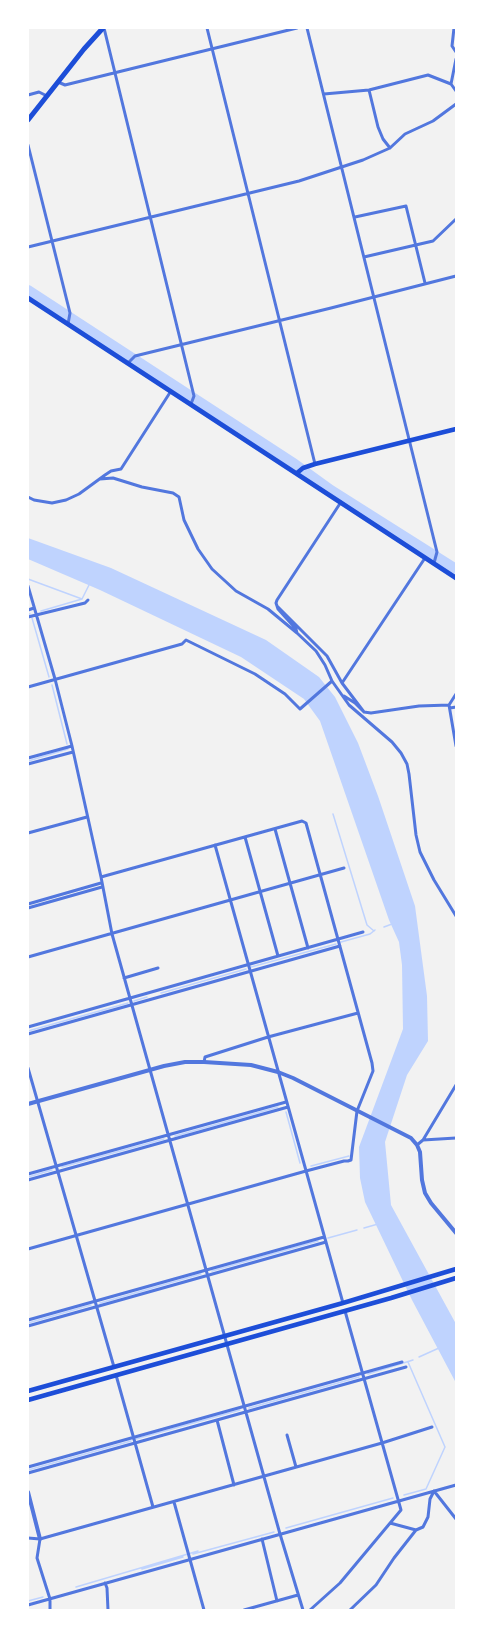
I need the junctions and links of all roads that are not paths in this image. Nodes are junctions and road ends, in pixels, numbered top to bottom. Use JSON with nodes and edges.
{"nodes":[{"id":1,"x":103,"y":28,"type":"edge"},
{"id":2,"x":208,"y":28,"type":"edge"},
{"id":3,"x":297,"y":28,"type":"edge"},
{"id":4,"x":308,"y":28,"type":"edge"},
{"id":5,"x":454,"y":28,"type":"edge"},
{"id":6,"x":213,"y":49,"type":"junction"},
{"id":7,"x":456,"y":52,"type":"edge"},
{"id":8,"x":456,"y":59,"type":"edge"},
{"id":9,"x":114,"y":73,"type":"junction"},
{"id":10,"x":58,"y":82,"type":"junction"},
{"id":11,"x":451,"y":84,"type":"junction"},
{"id":12,"x":455,"y":89,"type":"edge"},
{"id":13,"x":369,"y":90,"type":"junction"},
{"id":14,"x":28,"y":94,"type":"edge"},
{"id":15,"x":324,"y":94,"type":"junction"},
{"id":16,"x":47,"y":96,"type":"junction"},
{"id":17,"x":456,"y":104,"type":"edge"},
{"id":18,"x":28,"y":120,"type":"edge"},
{"id":19,"x":28,"y":145,"type":"edge"},
{"id":20,"x":390,"y":148,"type":"junction"},
{"id":21,"x":342,"y":167,"type":"junction"},
{"id":22,"x":248,"y":193,"type":"junction"},
{"id":23,"x":355,"y":217,"type":"junction"},
{"id":24,"x":150,"y":218,"type":"junction"},
{"id":25,"x":456,"y":219,"type":"edge"},
{"id":26,"x":53,"y":241,"type":"junction"},
{"id":27,"x":416,"y":245,"type":"junction"},
{"id":28,"x":28,"y":247,"type":"edge"},
{"id":29,"x":364,"y":257,"type":"junction"},
{"id":30,"x":456,"y":276,"type":"edge"},
{"id":31,"x":425,"y":283,"type":"junction"},
{"id":32,"x":374,"y":297,"type":"junction"},
{"id":33,"x":28,"y":298,"type":"edge"},
{"id":34,"x":280,"y":321,"type":"junction"},
{"id":35,"x":69,"y":322,"type":"junction"},
{"id":36,"x":182,"y":344,"type":"junction"},
{"id":37,"x":129,"y":361,"type":"junction"},
{"id":38,"x":171,"y":391,"type":"junction"},
{"id":39,"x":192,"y":403,"type":"junction"},
{"id":40,"x":456,"y":429,"type":"edge"},
{"id":41,"x":410,"y":440,"type":"junction"},
{"id":42,"x":315,"y":464,"type":"junction"},
{"id":43,"x":300,"y":470,"type":"junction"},
{"id":44,"x":100,"y":479,"type":"junction"},
{"id":45,"x":28,"y":497,"type":"edge"},
{"id":46,"x":341,"y":502,"type":"junction"},
{"id":47,"x":425,"y":558,"type":"junction"},
{"id":48,"x":435,"y":561,"type":"junction"},
{"id":49,"x":456,"y":578,"type":"edge"},
{"id":50,"x":28,"y":586,"type":"edge"},
{"id":51,"x":88,"y":600,"type":"dead end"},
{"id":52,"x":277,"y":606,"type":"junction"},
{"id":53,"x":34,"y":608,"type":"junction"},
{"id":54,"x":28,"y":610,"type":"edge"},
{"id":55,"x":36,"y":616,"type":"junction"},
{"id":56,"x":28,"y":617,"type":"edge"},
{"id":57,"x":298,"y":633,"type":"junction"},
{"id":58,"x":55,"y":679,"type":"junction"},
{"id":59,"x":332,"y":681,"type":"junction"},
{"id":60,"x":342,"y":683,"type":"junction"},
{"id":61,"x":28,"y":687,"type":"edge"},
{"id":62,"x":456,"y":694,"type":"edge"},
{"id":63,"x":342,"y":696,"type":"junction"},
{"id":64,"x":449,"y":706,"type":"junction"},
{"id":65,"x":456,"y":707,"type":"edge"},
{"id":66,"x":364,"y":712,"type":"junction"},
{"id":67,"x":72,"y":746,"type":"junction"},
{"id":68,"x":456,"y":746,"type":"edge"},
{"id":69,"x":73,"y":752,"type":"junction"},
{"id":70,"x":28,"y":758,"type":"edge"},
{"id":71,"x":28,"y":764,"type":"edge"},
{"id":72,"x":87,"y":817,"type":"junction"},
{"id":73,"x":274,"y":829,"type":"junction"},
{"id":74,"x":28,"y":833,"type":"edge"},
{"id":75,"x":245,"y":837,"type":"junction"},
{"id":76,"x":215,"y":845,"type":"junction"},
{"id":77,"x":344,"y":868,"type":"dead end"},
{"id":78,"x":320,"y":874,"type":"junction"},
{"id":79,"x":101,"y":877,"type":"junction"},
{"id":80,"x":290,"y":883,"type":"junction"},
{"id":81,"x":102,"y":885,"type":"junction"},
{"id":82,"x":261,"y":892,"type":"junction"},
{"id":83,"x":230,"y":900,"type":"junction"},
{"id":84,"x":28,"y":904,"type":"edge"},
{"id":85,"x":28,"y":908,"type":"edge"},
{"id":86,"x":456,"y":916,"type":"edge"},
{"id":87,"x":363,"y":932,"type":"dead end"},
{"id":88,"x":112,"y":934,"type":"junction"},
{"id":89,"x":338,"y":939,"type":"junction"},
{"id":90,"x":340,"y":946,"type":"junction"},
{"id":91,"x":308,"y":948,"type":"junction"},
{"id":92,"x":278,"y":956,"type":"junction"},
{"id":93,"x":28,"y":957,"type":"edge"},
{"id":94,"x":248,"y":965,"type":"junction"},
{"id":95,"x":158,"y":968,"type":"dead end"},
{"id":96,"x":250,"y":971,"type":"junction"},
{"id":97,"x":124,"y":978,"type":"junction"},
{"id":98,"x":130,"y":998,"type":"junction"},
{"id":99,"x":132,"y":1005,"type":"junction"},
{"id":100,"x":358,"y":1013,"type":"junction"},
{"id":101,"x":28,"y":1027,"type":"edge"},
{"id":102,"x":28,"y":1034,"type":"edge"},
{"id":103,"x":268,"y":1037,"type":"junction"},
{"id":104,"x":204,"y":1062,"type":"junction"},
{"id":105,"x":28,"y":1068,"type":"edge"},
{"id":106,"x":150,"y":1070,"type":"junction"},
{"id":107,"x":278,"y":1072,"type":"junction"},
{"id":108,"x":456,"y":1085,"type":"edge"},
{"id":109,"x":38,"y":1102,"type":"junction"},
{"id":110,"x":286,"y":1102,"type":"junction"},
{"id":111,"x":28,"y":1104,"type":"edge"},
{"id":112,"x":288,"y":1107,"type":"junction"},
{"id":113,"x":359,"y":1112,"type":"junction"},
{"id":114,"x":169,"y":1134,"type":"junction"},
{"id":115,"x":456,"y":1138,"type":"edge"},
{"id":116,"x":170,"y":1140,"type":"junction"},
{"id":117,"x":423,"y":1140,"type":"junction"},
{"id":118,"x":418,"y":1145,"type":"junction"},
{"id":119,"x":56,"y":1166,"type":"junction"},
{"id":120,"x":306,"y":1171,"type":"junction"},
{"id":121,"x":57,"y":1172,"type":"junction"},
{"id":122,"x":28,"y":1174,"type":"edge"},
{"id":123,"x":28,"y":1180,"type":"edge"},
{"id":124,"x":188,"y":1204,"type":"junction"},
{"id":125,"x":456,"y":1234,"type":"edge"},
{"id":126,"x":76,"y":1236,"type":"junction"},
{"id":127,"x":324,"y":1236,"type":"junction"},
{"id":128,"x":326,"y":1242,"type":"junction"},
{"id":129,"x":28,"y":1250,"type":"edge"},
{"id":130,"x":207,"y":1269,"type":"junction"},
{"id":131,"x":456,"y":1269,"type":"edge"},
{"id":132,"x":209,"y":1276,"type":"junction"},
{"id":133,"x":456,"y":1278,"type":"edge"},
{"id":134,"x":95,"y":1301,"type":"junction"},
{"id":135,"x":343,"y":1303,"type":"junction"},
{"id":136,"x":96,"y":1307,"type":"junction"},
{"id":137,"x":345,"y":1311,"type":"junction"},
{"id":138,"x":28,"y":1320,"type":"edge"},
{"id":139,"x":28,"y":1326,"type":"edge"},
{"id":140,"x":226,"y":1335,"type":"junction"},
{"id":141,"x":228,"y":1344,"type":"junction"},
{"id":142,"x":402,"y":1362,"type":"dead end"},
{"id":143,"x":114,"y":1367,"type":"junction"},
{"id":144,"x":406,"y":1367,"type":"dead end"},
{"id":145,"x":362,"y":1373,"type":"junction"},
{"id":146,"x":116,"y":1375,"type":"junction"},
{"id":147,"x":364,"y":1378,"type":"junction"},
{"id":148,"x":28,"y":1391,"type":"edge"},
{"id":149,"x":28,"y":1400,"type":"edge"},
{"id":150,"x":245,"y":1406,"type":"junction"},
{"id":151,"x":246,"y":1411,"type":"junction"},
{"id":152,"x":217,"y":1420,"type":"junction"},
{"id":153,"x":432,"y":1427,"type":"dead end"},
{"id":154,"x":287,"y":1436,"type":"dead end"},
{"id":155,"x":133,"y":1437,"type":"junction"},
{"id":156,"x":382,"y":1443,"type":"junction"},
{"id":157,"x":135,"y":1444,"type":"junction"},
{"id":158,"x":28,"y":1467,"type":"edge"},
{"id":159,"x":296,"y":1467,"type":"junction"},
{"id":160,"x":28,"y":1473,"type":"edge"},
{"id":161,"x":264,"y":1476,"type":"junction"},
{"id":162,"x":234,"y":1485,"type":"junction"},
{"id":163,"x":456,"y":1485,"type":"edge"},
{"id":164,"x":434,"y":1491,"type":"junction"},
{"id":165,"x":28,"y":1492,"type":"edge"},
{"id":166,"x":399,"y":1500,"type":"junction"},
{"id":167,"x":174,"y":1502,"type":"junction"},
{"id":168,"x":153,"y":1507,"type":"junction"},
{"id":169,"x":456,"y":1519,"type":"edge"},
{"id":170,"x":390,"y":1523,"type":"junction"},
{"id":171,"x":416,"y":1530,"type":"junction"},
{"id":172,"x":280,"y":1534,"type":"junction"},
{"id":173,"x":28,"y":1538,"type":"edge"},
{"id":174,"x":40,"y":1539,"type":"junction"},
{"id":175,"x":262,"y":1539,"type":"junction"},
{"id":176,"x":190,"y":1559,"type":"junction"},
{"id":177,"x":105,"y":1583,"type":"junction"},
{"id":178,"x":298,"y":1595,"type":"junction"},
{"id":179,"x":50,"y":1599,"type":"junction"},
{"id":180,"x":277,"y":1601,"type":"junction"},
{"id":181,"x":28,"y":1605,"type":"edge"},
{"id":182,"x":50,"y":1610,"type":"edge"},
{"id":183,"x":108,"y":1610,"type":"edge"},
{"id":184,"x":204,"y":1610,"type":"edge"},
{"id":185,"x":244,"y":1610,"type":"edge"},
{"id":186,"x":303,"y":1610,"type":"edge"},
{"id":187,"x":310,"y":1610,"type":"edge"},
{"id":188,"x":350,"y":1610,"type":"edge"}],
"edges":[{"from":1,"to":9,"type":"street"},
{"from":1,"to":10,"type":"main road"},
{"from":2,"to":6,"type":"street"},
{"from":3,"to":6,"type":"street"},
{"from":4,"to":15,"type":"street"},
{"from":5,"to":7,"type":"street"},
{"from":6,"to":9,"type":"street"},
{"from":6,"to":22,"type":"street"},
{"from":8,"to":11,"type":"street"},
{"from":9,"to":10,"type":"street"},
{"from":9,"to":24,"type":"street"},
{"from":10,"to":16,"type":"main road"},
{"from":11,"to":12,"type":"street"},
{"from":11,"to":13,"type":"street"},
{"from":13,"to":15,"type":"street"},
{"from":13,"to":20,"type":"street"},
{"from":14,"to":16,"type":"street"},
{"from":15,"to":21,"type":"street"},
{"from":16,"to":18,"type":"main road"},
{"from":17,"to":20,"type":"street"},
{"from":19,"to":26,"type":"street"},
{"from":20,"to":21,"type":"street"},
{"from":21,"to":22,"type":"street"},
{"from":21,"to":23,"type":"street"},
{"from":22,"to":24,"type":"street"},
{"from":22,"to":34,"type":"street"},
{"from":23,"to":27,"type":"street"},
{"from":23,"to":29,"type":"street"},
{"from":24,"to":26,"type":"street"},
{"from":24,"to":36,"type":"street"},
{"from":25,"to":27,"type":"street"},
{"from":26,"to":28,"type":"street"},
{"from":26,"to":35,"type":"street"},
{"from":27,"to":29,"type":"street"},
{"from":27,"to":31,"type":"street"},
{"from":29,"to":32,"type":"street"},
{"from":30,"to":31,"type":"street"},
{"from":31,"to":32,"type":"street"},
{"from":32,"to":34,"type":"street"},
{"from":32,"to":41,"type":"street"},
{"from":33,"to":35,"type":"main road"},
{"from":34,"to":36,"type":"street"},
{"from":34,"to":42,"type":"street"},
{"from":35,"to":37,"type":"main road"},
{"from":36,"to":37,"type":"street"},
{"from":36,"to":39,"type":"street"},
{"from":37,"to":38,"type":"main road"},
{"from":38,"to":39,"type":"main road"},
{"from":38,"to":44,"type":"street"},
{"from":39,"to":43,"type":"main road"},
{"from":40,"to":41,"type":"main road"},
{"from":41,"to":42,"type":"main road"},
{"from":41,"to":48,"type":"street"},
{"from":42,"to":43,"type":"main road"},
{"from":43,"to":46,"type":"main road"},
{"from":44,"to":45,"type":"street"},
{"from":44,"to":57,"type":"street"},
{"from":46,"to":47,"type":"main road"},
{"from":46,"to":52,"type":"street"},
{"from":47,"to":48,"type":"main road"},
{"from":47,"to":60,"type":"street"},
{"from":48,"to":49,"type":"main road"},
{"from":50,"to":53,"type":"street"},
{"from":51,"to":55,"type":"street"},
{"from":52,"to":57,"type":"street"},
{"from":52,"to":60,"type":"street"},
{"from":53,"to":54,"type":"street"},
{"from":53,"to":55,"type":"street"},
{"from":55,"to":56,"type":"street"},
{"from":55,"to":58,"type":"street"},
{"from":57,"to":59,"type":"street"},
{"from":58,"to":59,"type":"street"},
{"from":58,"to":61,"type":"street"},
{"from":58,"to":67,"type":"street"},
{"from":59,"to":63,"type":"street"},
{"from":60,"to":66,"type":"street"},
{"from":62,"to":64,"type":"street"},
{"from":63,"to":66,"type":"street"},
{"from":63,"to":86,"type":"street"},
{"from":64,"to":65,"type":"street"},
{"from":64,"to":66,"type":"street"},
{"from":64,"to":68,"type":"street"},
{"from":67,"to":69,"type":"street"},
{"from":67,"to":70,"type":"street"},
{"from":69,"to":71,"type":"street"},
{"from":69,"to":72,"type":"street"},
{"from":72,"to":74,"type":"street"},
{"from":72,"to":79,"type":"street"},
{"from":73,"to":75,"type":"street"},
{"from":73,"to":78,"type":"street"},
{"from":73,"to":80,"type":"street"},
{"from":75,"to":76,"type":"street"},
{"from":75,"to":82,"type":"street"},
{"from":76,"to":79,"type":"street"},
{"from":76,"to":83,"type":"street"},
{"from":77,"to":78,"type":"street"},
{"from":78,"to":80,"type":"street"},
{"from":78,"to":89,"type":"street"},
{"from":79,"to":81,"type":"street"},
{"from":80,"to":82,"type":"street"},
{"from":80,"to":91,"type":"street"},
{"from":81,"to":84,"type":"street"},
{"from":81,"to":85,"type":"street"},
{"from":81,"to":88,"type":"street"},
{"from":82,"to":83,"type":"street"},
{"from":82,"to":92,"type":"street"},
{"from":83,"to":88,"type":"street"},
{"from":83,"to":94,"type":"street"},
{"from":87,"to":89,"type":"street"},
{"from":88,"to":93,"type":"street"},
{"from":88,"to":97,"type":"street"},
{"from":89,"to":90,"type":"street"},
{"from":89,"to":91,"type":"street"},
{"from":90,"to":96,"type":"street"},
{"from":90,"to":100,"type":"street"},
{"from":91,"to":92,"type":"street"},
{"from":92,"to":94,"type":"street"},
{"from":94,"to":96,"type":"street"},
{"from":94,"to":98,"type":"street"},
{"from":95,"to":97,"type":"street"},
{"from":96,"to":99,"type":"street"},
{"from":96,"to":103,"type":"street"},
{"from":97,"to":98,"type":"street"},
{"from":98,"to":99,"type":"street"},
{"from":98,"to":101,"type":"street"},
{"from":99,"to":102,"type":"street"},
{"from":99,"to":106,"type":"street"},
{"from":100,"to":103,"type":"street"},
{"from":100,"to":113,"type":"street"},
{"from":103,"to":104,"type":"street"},
{"from":103,"to":107,"type":"street"},
{"from":104,"to":106,"type":"street"},
{"from":104,"to":107,"type":"street"},
{"from":105,"to":109,"type":"street"},
{"from":106,"to":109,"type":"street"},
{"from":106,"to":114,"type":"street"},
{"from":107,"to":110,"type":"street"},
{"from":107,"to":113,"type":"street"},
{"from":108,"to":117,"type":"street"},
{"from":109,"to":111,"type":"street"},
{"from":109,"to":119,"type":"street"},
{"from":110,"to":112,"type":"street"},
{"from":110,"to":114,"type":"street"},
{"from":112,"to":116,"type":"street"},
{"from":112,"to":120,"type":"street"},
{"from":113,"to":118,"type":"street"},
{"from":113,"to":120,"type":"street"},
{"from":114,"to":116,"type":"street"},
{"from":114,"to":119,"type":"street"},
{"from":115,"to":117,"type":"street"},
{"from":116,"to":121,"type":"street"},
{"from":116,"to":124,"type":"street"},
{"from":117,"to":118,"type":"street"},
{"from":118,"to":125,"type":"street"},
{"from":119,"to":121,"type":"street"},
{"from":119,"to":122,"type":"street"},
{"from":120,"to":124,"type":"street"},
{"from":120,"to":127,"type":"street"},
{"from":121,"to":123,"type":"street"},
{"from":121,"to":126,"type":"street"},
{"from":124,"to":126,"type":"street"},
{"from":124,"to":130,"type":"street"},
{"from":126,"to":129,"type":"street"},
{"from":126,"to":134,"type":"street"},
{"from":127,"to":128,"type":"street"},
{"from":127,"to":130,"type":"street"},
{"from":128,"to":132,"type":"street"},
{"from":128,"to":135,"type":"street"},
{"from":130,"to":132,"type":"street"},
{"from":130,"to":134,"type":"street"},
{"from":131,"to":135,"type":"main road"},
{"from":132,"to":136,"type":"street"},
{"from":132,"to":140,"type":"street"},
{"from":133,"to":137,"type":"main road"},
{"from":134,"to":136,"type":"street"},
{"from":134,"to":138,"type":"street"},
{"from":135,"to":140,"type":"main road"},
{"from":136,"to":139,"type":"street"},
{"from":136,"to":143,"type":"street"},
{"from":137,"to":141,"type":"main road"},
{"from":137,"to":145,"type":"street"},
{"from":140,"to":141,"type":"street"},
{"from":140,"to":143,"type":"main road"},
{"from":141,"to":146,"type":"main road"},
{"from":141,"to":150,"type":"street"},
{"from":142,"to":145,"type":"street"},
{"from":143,"to":148,"type":"main road"},
{"from":144,"to":147,"type":"street"},
{"from":145,"to":147,"type":"street"},
{"from":145,"to":150,"type":"street"},
{"from":146,"to":149,"type":"main road"},
{"from":146,"to":155,"type":"street"},
{"from":147,"to":151,"type":"street"},
{"from":147,"to":156,"type":"street"},
{"from":150,"to":151,"type":"street"},
{"from":150,"to":155,"type":"street"},
{"from":151,"to":152,"type":"street"},
{"from":151,"to":161,"type":"street"},
{"from":152,"to":157,"type":"street"},
{"from":152,"to":162,"type":"street"},
{"from":153,"to":156,"type":"street"},
{"from":154,"to":159,"type":"street"},
{"from":155,"to":157,"type":"street"},
{"from":155,"to":158,"type":"street"},
{"from":156,"to":159,"type":"street"},
{"from":156,"to":166,"type":"street"},
{"from":157,"to":160,"type":"street"},
{"from":157,"to":168,"type":"street"},
{"from":159,"to":161,"type":"street"},
{"from":161,"to":162,"type":"street"},
{"from":161,"to":172,"type":"street"},
{"from":162,"to":167,"type":"street"},
{"from":163,"to":164,"type":"street"},
{"from":164,"to":166,"type":"street"},
{"from":164,"to":169,"type":"street"},
{"from":164,"to":171,"type":"street"},
{"from":165,"to":174,"type":"street"},
{"from":166,"to":170,"type":"street"},
{"from":166,"to":172,"type":"street"},
{"from":167,"to":168,"type":"street"},
{"from":167,"to":176,"type":"street"},
{"from":168,"to":174,"type":"street"},
{"from":170,"to":171,"type":"street"},
{"from":170,"to":187,"type":"street"},
{"from":171,"to":188,"type":"street"},
{"from":172,"to":175,"type":"street"},
{"from":172,"to":178,"type":"street"},
{"from":173,"to":174,"type":"street"},
{"from":174,"to":179,"type":"street"},
{"from":175,"to":176,"type":"street"},
{"from":175,"to":180,"type":"street"},
{"from":176,"to":177,"type":"street"},
{"from":176,"to":184,"type":"street"},
{"from":177,"to":179,"type":"street"},
{"from":177,"to":183,"type":"street"},
{"from":178,"to":180,"type":"street"},
{"from":178,"to":186,"type":"street"},
{"from":179,"to":181,"type":"street"},
{"from":179,"to":182,"type":"street"},
{"from":180,"to":185,"type":"street"}]}
